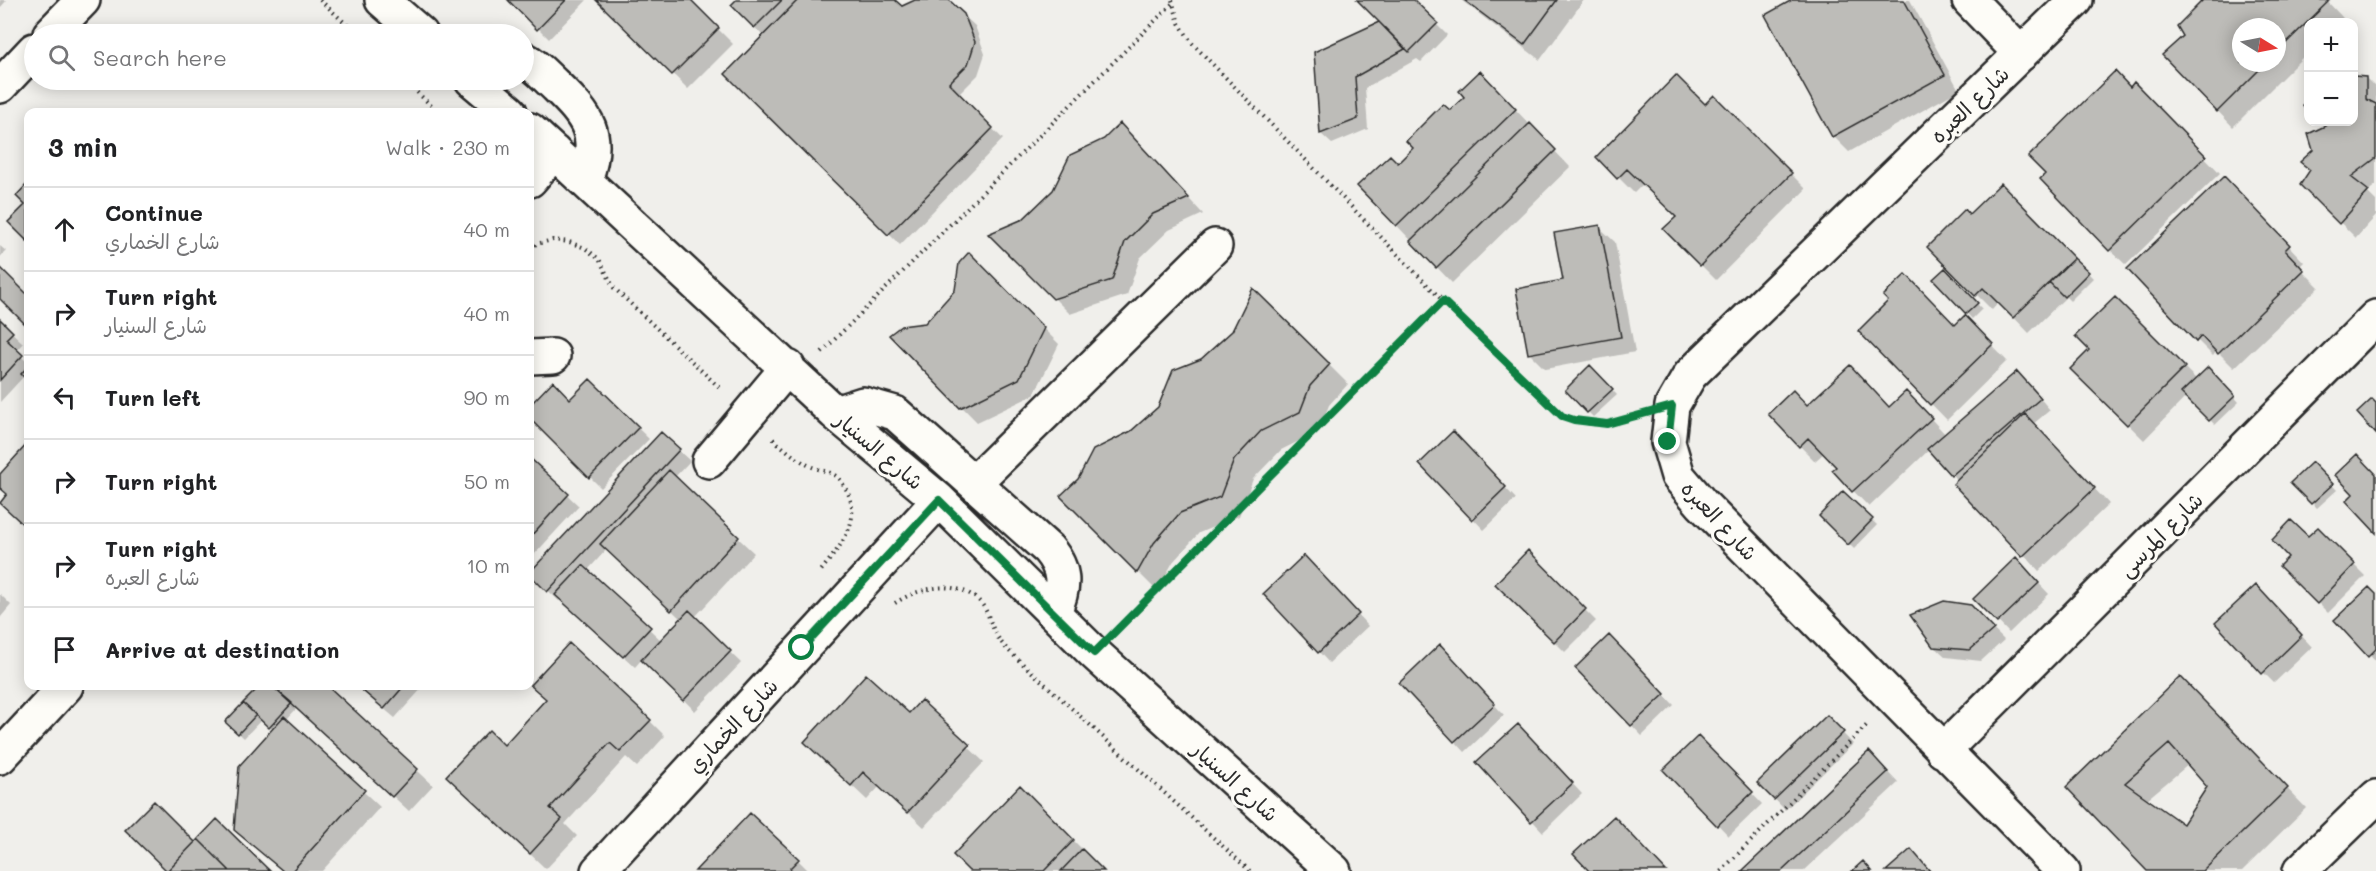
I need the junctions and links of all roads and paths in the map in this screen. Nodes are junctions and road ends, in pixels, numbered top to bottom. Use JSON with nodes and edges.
{"nodes":[{"id":1,"x":83,"y":0,"type":"edge"},
{"id":2,"x":320,"y":0,"type":"edge"},
{"id":3,"x":382,"y":0,"type":"edge"},
{"id":4,"x":1969,"y":0,"type":"edge"},
{"id":5,"x":2076,"y":0,"type":"edge"},
{"id":6,"x":1172,"y":2,"type":"edge"},
{"id":7,"x":60,"y":24,"type":"edge"},
{"id":8,"x":346,"y":24,"type":"edge"},
{"id":9,"x":410,"y":24,"type":"edge"},
{"id":10,"x":2021,"y":54,"type":"junction"},
{"id":11,"x":24,"y":61,"type":"edge"},
{"id":12,"x":534,"y":65,"type":"edge"},
{"id":13,"x":0,"y":86,"type":"edge"},
{"id":14,"x":415,"y":90,"type":"edge"},
{"id":15,"x":484,"y":90,"type":"edge"},
{"id":16,"x":434,"y":108,"type":"edge"},
{"id":17,"x":505,"y":108,"type":"edge"},
{"id":18,"x":534,"y":134,"type":"edge"},
{"id":19,"x":554,"y":152,"type":"junction"},
{"id":20,"x":534,"y":175,"type":"edge"},
{"id":21,"x":585,"y":180,"type":"junction"},
{"id":22,"x":1215,"y":246,"type":"dead end"},
{"id":23,"x":1443,"y":301,"type":"junction"},
{"id":24,"x":2376,"y":317,"type":"edge"},
{"id":25,"x":793,"y":372,"type":"junction"},
{"id":26,"x":1672,"y":406,"type":"junction"},
{"id":27,"x":835,"y":413,"type":"junction"},
{"id":28,"x":708,"y":461,"type":"dead end"},
{"id":29,"x":974,"y":483,"type":"junction"},
{"id":30,"x":939,"y":500,"type":"junction"},
{"id":31,"x":1054,"y":612,"type":"junction"},
{"id":32,"x":1094,"y":653,"type":"junction"},
{"id":33,"x":62,"y":690,"type":"edge"},
{"id":34,"x":1893,"y":699,"type":"junction"},
{"id":35,"x":1944,"y":751,"type":"junction"},
{"id":36,"x":0,"y":757,"type":"edge"},
{"id":37,"x":2376,"y":796,"type":"edge"},
{"id":38,"x":598,"y":871,"type":"edge"},
{"id":39,"x":1334,"y":871,"type":"edge"},
{"id":40,"x":1721,"y":871,"type":"edge"},
{"id":41,"x":2063,"y":871,"type":"edge"},
{"id":42,"x":2300,"y":871,"type":"edge"}],
"edges":[{"from":1,"to":7,"type":"street"},
{"from":2,"to":8,"type":"path"},
{"from":3,"to":9,"type":"street"},
{"from":4,"to":10,"type":"street"},
{"from":5,"to":10,"type":"street","name":"شارع العبره"},
{"from":6,"to":23,"type":"path"},
{"from":6,"to":25,"type":"path"},
{"from":10,"to":26,"type":"street","name":"شارع العبره"},
{"from":11,"to":13,"type":"street"},
{"from":12,"to":21,"type":"street"},
{"from":14,"to":16,"type":"path"},
{"from":15,"to":17,"type":"street"},
{"from":18,"to":19,"type":"street","name":"شارع السنيار"},
{"from":19,"to":20,"type":"street"},
{"from":19,"to":21,"type":"street","name":"شارع السنيار"},
{"from":21,"to":25,"type":"street","name":"شارع السنيار"},
{"from":22,"to":29,"type":"street"},
{"from":23,"to":26,"type":"path"},
{"from":23,"to":32,"type":"path"},
{"from":24,"to":35,"type":"street","name":"شارع المرسى"},
{"from":25,"to":27,"type":"street","name":"شارع السنيار"},
{"from":25,"to":28,"type":"street"},
{"from":26,"to":34,"type":"street","name":"شارع العبره"},
{"from":27,"to":29,"type":"street"},
{"from":27,"to":30,"type":"street","name":"شارع السنيار"},
{"from":29,"to":31,"type":"street"},
{"from":30,"to":31,"type":"street","name":"شارع السنيار"},
{"from":30,"to":38,"type":"street","name":"شارع الخماري"},
{"from":31,"to":32,"type":"street","name":"شارع السنيار"},
{"from":32,"to":39,"type":"street","name":"شارع السنيار"},
{"from":33,"to":36,"type":"street"},
{"from":34,"to":35,"type":"street","name":"شارع العبره"},
{"from":34,"to":40,"type":"path"},
{"from":35,"to":41,"type":"street","name":"شارع العبره"},
{"from":37,"to":42,"type":"street"}]}
